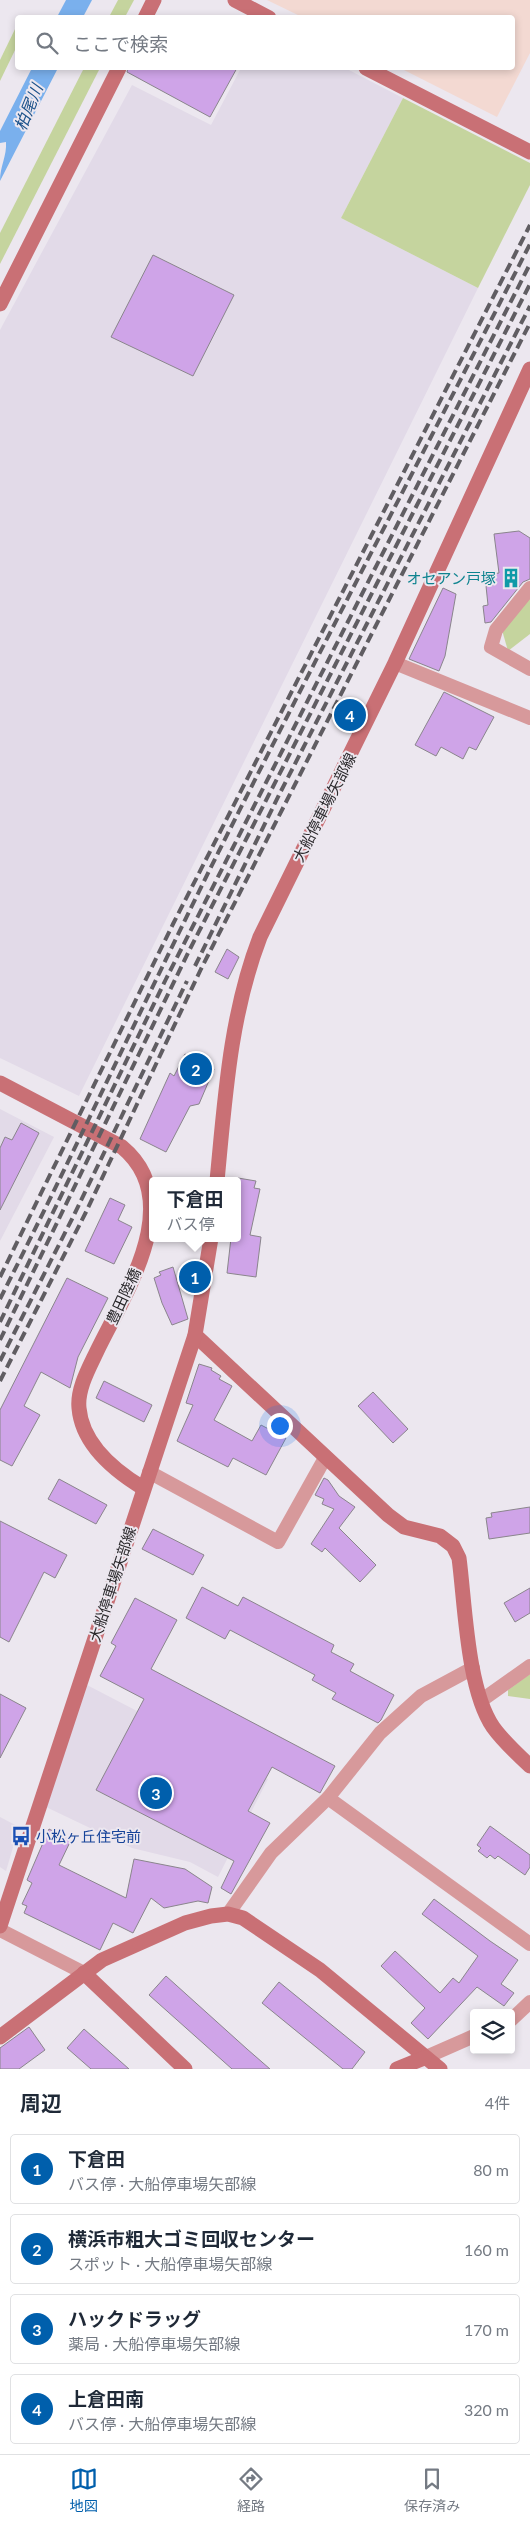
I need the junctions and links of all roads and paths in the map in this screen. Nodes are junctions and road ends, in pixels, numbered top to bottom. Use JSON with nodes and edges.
{"nodes":[{"id":1,"x":154,"y":0,"type":"edge"},
{"id":2,"x":235,"y":0,"type":"edge"},
{"id":3,"x":146,"y":15,"type":"edge"},
{"id":4,"x":263,"y":15,"type":"edge"},
{"id":5,"x":118,"y":70,"type":"edge"},
{"id":6,"x":370,"y":70,"type":"edge"},
{"id":7,"x":530,"y":152,"type":"edge"},
{"id":8,"x":0,"y":304,"type":"edge"},
{"id":9,"x":530,"y":370,"type":"edge"},
{"id":10,"x":530,"y":588,"type":"edge"},
{"id":11,"x":395,"y":664,"type":"junction"},
{"id":12,"x":530,"y":669,"type":"edge"},
{"id":13,"x":530,"y":718,"type":"edge"},
{"id":14,"x":0,"y":1083,"type":"edge"},
{"id":15,"x":217,"y":1177,"type":"edge"},
{"id":16,"x":149,"y":1192,"type":"edge"},
{"id":17,"x":149,"y":1234,"type":"edge"},
{"id":18,"x":210,"y":1242,"type":"edge"},
{"id":19,"x":195,"y":1335,"type":"junction"},
{"id":20,"x":325,"y":1458,"type":"junction"},
{"id":21,"x":149,"y":1472,"type":"junction"},
{"id":22,"x":143,"y":1488,"type":"junction"},
{"id":23,"x":530,"y":1666,"type":"edge"},
{"id":24,"x":473,"y":1668,"type":"junction"},
{"id":25,"x":482,"y":1700,"type":"junction"},
{"id":26,"x":530,"y":1766,"type":"edge"},
{"id":27,"x":328,"y":1798,"type":"junction"},
{"id":28,"x":228,"y":1914,"type":"junction"},
{"id":29,"x":0,"y":1928,"type":"edge"},
{"id":30,"x":530,"y":1944,"type":"edge"},
{"id":31,"x":84,"y":1973,"type":"junction"},
{"id":32,"x":530,"y":2002,"type":"edge"},
{"id":33,"x":515,"y":2016,"type":"edge"},
{"id":34,"x":0,"y":2037,"type":"edge"},
{"id":35,"x":470,"y":2038,"type":"edge"},
{"id":36,"x":424,"y":2058,"type":"junction"},
{"id":37,"x":185,"y":2069,"type":"edge"},
{"id":38,"x":397,"y":2069,"type":"edge"},
{"id":39,"x":440,"y":2069,"type":"edge"}],
"edges":[{"from":1,"to":3,"type":"street"},
{"from":2,"to":4,"type":"street"},
{"from":5,"to":8,"type":"street"},
{"from":6,"to":7,"type":"street"},
{"from":9,"to":11,"type":"street","name":"大船停車場矢部線"},
{"from":10,"to":12,"type":"street"},
{"from":11,"to":13,"type":"street"},
{"from":11,"to":15,"type":"street","name":"大船停車場矢部線"},
{"from":14,"to":16,"type":"street","name":"豊田陸橋"},
{"from":17,"to":22,"type":"street","name":"豊田陸橋"},
{"from":18,"to":19,"type":"street","name":"大船停車場矢部線"},
{"from":19,"to":20,"type":"street"},
{"from":19,"to":21,"type":"street","name":"大船停車場矢部線"},
{"from":20,"to":21,"type":"street"},
{"from":20,"to":24,"type":"street"},
{"from":21,"to":22,"type":"street","name":"大船停車場矢部線"},
{"from":22,"to":29,"type":"street","name":"大船停車場矢部線"},
{"from":23,"to":25,"type":"street"},
{"from":24,"to":25,"type":"street"},
{"from":24,"to":27,"type":"street"},
{"from":25,"to":26,"type":"street"},
{"from":27,"to":28,"type":"street"},
{"from":27,"to":30,"type":"street"},
{"from":28,"to":31,"type":"street"},
{"from":28,"to":36,"type":"street"},
{"from":29,"to":31,"type":"street"},
{"from":31,"to":34,"type":"street"},
{"from":31,"to":37,"type":"street"},
{"from":32,"to":33,"type":"street"},
{"from":35,"to":36,"type":"street"},
{"from":36,"to":38,"type":"street"},
{"from":36,"to":39,"type":"street"}]}
